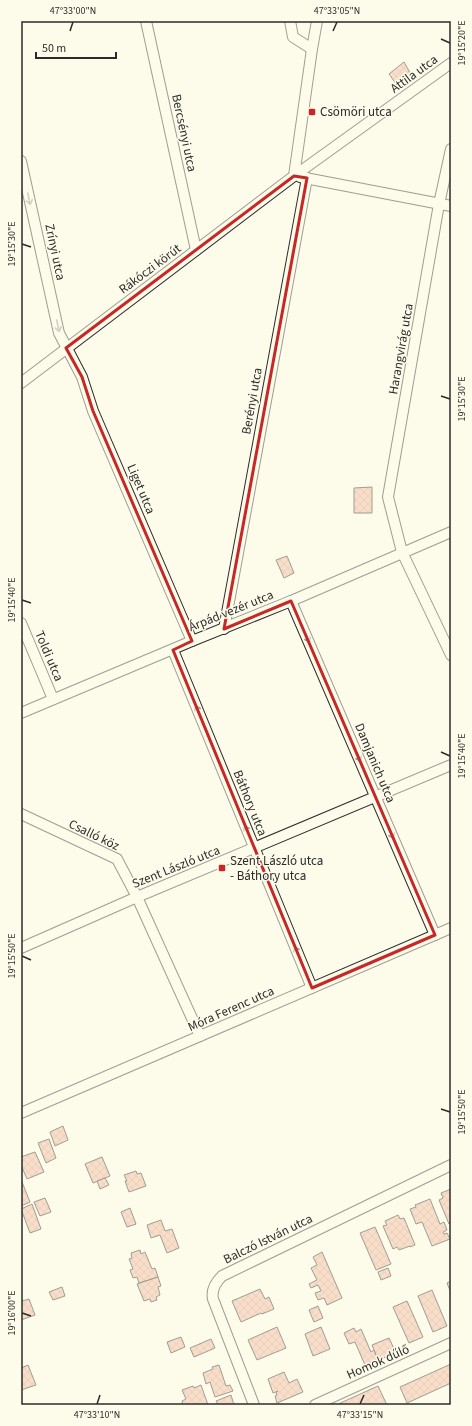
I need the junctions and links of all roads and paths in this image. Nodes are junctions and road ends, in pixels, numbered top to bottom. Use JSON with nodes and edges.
{"nodes":[{"id":1,"x":146,"y":21,"type":"edge"},
{"id":2,"x":290,"y":21,"type":"edge"},
{"id":3,"x":318,"y":21,"type":"edge"},
{"id":4,"x":312,"y":49,"type":"junction"},
{"id":5,"x":451,"y":63,"type":"edge"},
{"id":6,"x":451,"y":149,"type":"edge"},
{"id":7,"x":21,"y":161,"type":"edge"},
{"id":8,"x":294,"y":176,"type":"junction"},
{"id":9,"x":306,"y":178,"type":"junction"},
{"id":10,"x":439,"y":204,"type":"junction"},
{"id":11,"x":451,"y":206,"type":"edge"},
{"id":12,"x":196,"y":250,"type":"junction"},
{"id":13,"x":66,"y":348,"type":"junction"},
{"id":14,"x":21,"y":383,"type":"edge"},
{"id":15,"x":451,"y":532,"type":"edge"},
{"id":16,"x":402,"y":552,"type":"junction"},
{"id":17,"x":291,"y":601,"type":"junction"},
{"id":18,"x":21,"y":623,"type":"edge"},
{"id":19,"x":224,"y":629,"type":"junction"},
{"id":20,"x":192,"y":641,"type":"junction"},
{"id":21,"x":173,"y":650,"type":"junction"},
{"id":22,"x":451,"y":655,"type":"edge"},
{"id":23,"x":53,"y":699,"type":"junction"},
{"id":24,"x":21,"y":713,"type":"edge"},
{"id":25,"x":451,"y":765,"type":"edge"},
{"id":26,"x":375,"y":797,"type":"junction"},
{"id":27,"x":21,"y":814,"type":"edge"},
{"id":28,"x":254,"y":849,"type":"junction"},
{"id":29,"x":137,"y":897,"type":"junction"},
{"id":30,"x":451,"y":928,"type":"edge"},
{"id":31,"x":435,"y":935,"type":"junction"},
{"id":32,"x":21,"y":948,"type":"edge"},
{"id":33,"x":312,"y":988,"type":"junction"},
{"id":34,"x":200,"y":1036,"type":"junction"},
{"id":35,"x":21,"y":1114,"type":"edge"},
{"id":36,"x":451,"y":1165,"type":"edge"},
{"id":37,"x":451,"y":1343,"type":"edge"},
{"id":38,"x":254,"y":1405,"type":"edge"},
{"id":39,"x":315,"y":1405,"type":"edge"}],
"edges":[{"from":1,"to":12,"type":"street","name":"Bercsényi utca"},
{"from":2,"to":4,"type":"street"},
{"from":3,"to":4,"type":"street"},
{"from":4,"to":8,"type":"street"},
{"from":5,"to":8,"type":"street","name":"Attila utca"},
{"from":6,"to":10,"type":"street","name":"Harangvirág utca"},
{"from":7,"to":13,"type":"street","name":"Zrínyi utca","one_way":true},
{"from":8,"to":9,"type":"street"},
{"from":8,"to":12,"type":"street","name":"Rákóczi körút"},
{"from":9,"to":10,"type":"street"},
{"from":9,"to":19,"type":"street","name":"Berényi utca"},
{"from":10,"to":11,"type":"street"},
{"from":10,"to":16,"type":"street","name":"Harangvirág utca"},
{"from":12,"to":13,"type":"street","name":"Rákóczi körút"},
{"from":13,"to":14,"type":"street","name":"Rákóczi körút"},
{"from":13,"to":20,"type":"street","name":"Liget utca"},
{"from":15,"to":16,"type":"street","name":"Árpád vezér utca"},
{"from":16,"to":17,"type":"street","name":"Árpád vezér utca"},
{"from":16,"to":22,"type":"street","name":"Harangvirág utca"},
{"from":17,"to":19,"type":"street","name":"Árpád vezér utca"},
{"from":17,"to":26,"type":"street","name":"Damjanich utca","one_way":true},
{"from":18,"to":23,"type":"street","name":"Toldi utca"},
{"from":19,"to":20,"type":"street","name":"Árpád vezér utca"},
{"from":20,"to":21,"type":"street","name":"Árpád vezér utca"},
{"from":21,"to":23,"type":"street","name":"Árpád vezér utca"},
{"from":28,"to":21,"type":"street","name":"Báthory utca","one_way":true},
{"from":23,"to":24,"type":"street","name":"Árpád vezér utca"},
{"from":25,"to":26,"type":"street","name":"Szent László utca"},
{"from":26,"to":28,"type":"street","name":"Szent László utca"},
{"from":26,"to":31,"type":"street","name":"Damjanich utca","one_way":true},
{"from":27,"to":29,"type":"street","name":"Csalló köz"},
{"from":28,"to":29,"type":"street","name":"Szent László utca"},
{"from":33,"to":28,"type":"street","name":"Báthory utca","one_way":true},
{"from":29,"to":32,"type":"street","name":"Szent László utca"},
{"from":29,"to":34,"type":"street","name":"Csalló köz"},
{"from":30,"to":31,"type":"street","name":"Móra Ferenc utca"},
{"from":31,"to":33,"type":"street","name":"Móra Ferenc utca"},
{"from":33,"to":34,"type":"street","name":"Móra Ferenc utca"},
{"from":34,"to":35,"type":"street","name":"Móra Ferenc utca"},
{"from":36,"to":38,"type":"street","name":"Balczó István utca"},
{"from":37,"to":39,"type":"street","name":"Homok dűlő"}]}
